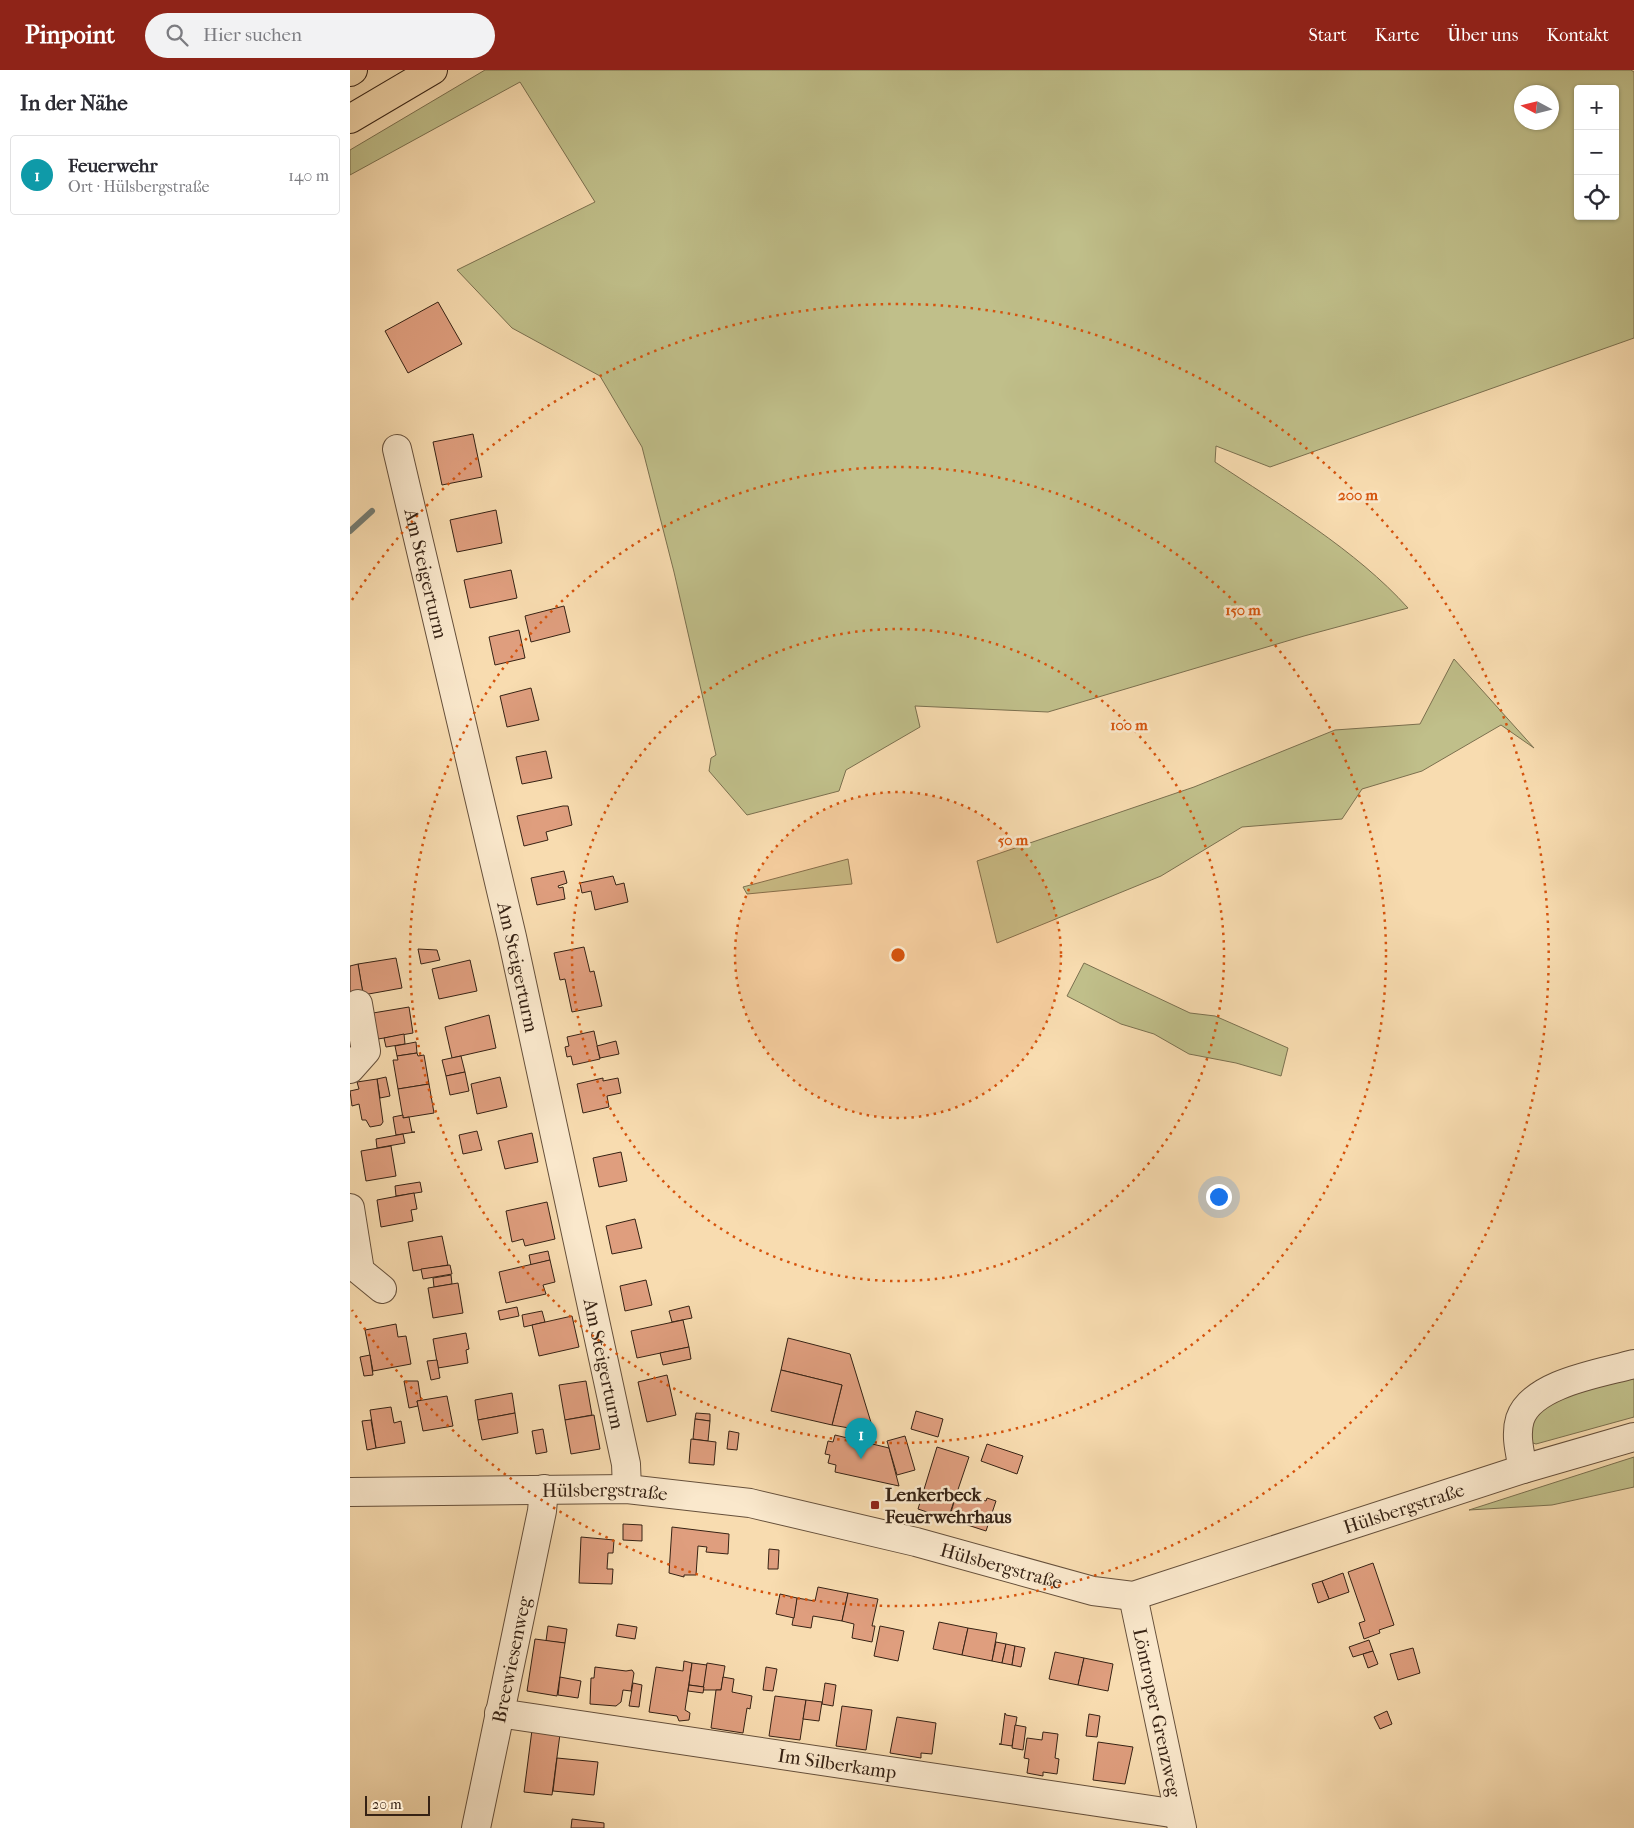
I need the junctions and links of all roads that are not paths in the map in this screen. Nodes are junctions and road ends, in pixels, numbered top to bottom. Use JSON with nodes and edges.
{"nodes":[{"id":1,"x":433,"y":70,"type":"edge"},
{"id":2,"x":350,"y":120,"type":"edge"},
{"id":3,"x":397,"y":449,"type":"dead end"},
{"id":4,"x":358,"y":1004,"type":"dead end"},
{"id":5,"x":350,"y":1069,"type":"edge"},
{"id":6,"x":350,"y":1208,"type":"edge"},
{"id":7,"x":382,"y":1289,"type":"dead end"},
{"id":8,"x":1634,"y":1364,"type":"edge"},
{"id":9,"x":1634,"y":1437,"type":"edge"},
{"id":10,"x":1523,"y":1469,"type":"junction"},
{"id":11,"x":544,"y":1489,"type":"junction"},
{"id":12,"x":627,"y":1489,"type":"junction"},
{"id":13,"x":350,"y":1492,"type":"edge"},
{"id":14,"x":1133,"y":1596,"type":"junction"},
{"id":15,"x":499,"y":1712,"type":"junction"},
{"id":16,"x":1180,"y":1821,"type":"edge"},
{"id":17,"x":476,"y":1828,"type":"edge"}],
"edges":[{"from":1,"to":2,"type":"highway"},
{"from":3,"to":12,"type":"street","name":"Am Steigerturm"},
{"from":4,"to":5,"type":"street"},
{"from":6,"to":7,"type":"street"},
{"from":8,"to":10,"type":"street"},
{"from":9,"to":10,"type":"street","name":"Hülsbergstraße"},
{"from":10,"to":14,"type":"street","name":"Hülsbergstraße"},
{"from":11,"to":12,"type":"street","name":"Hülsbergstraße"},
{"from":11,"to":13,"type":"street","name":"Hülsbergstraße"},
{"from":11,"to":15,"type":"street","name":"Breewiesenweg"},
{"from":12,"to":14,"type":"street","name":"Hülsbergstraße"},
{"from":14,"to":16,"type":"street","name":"Löntroper Grenzweg"},
{"from":15,"to":16,"type":"street","name":"Im Silberkamp"},
{"from":15,"to":17,"type":"street","name":"Breewiesenweg"}]}
